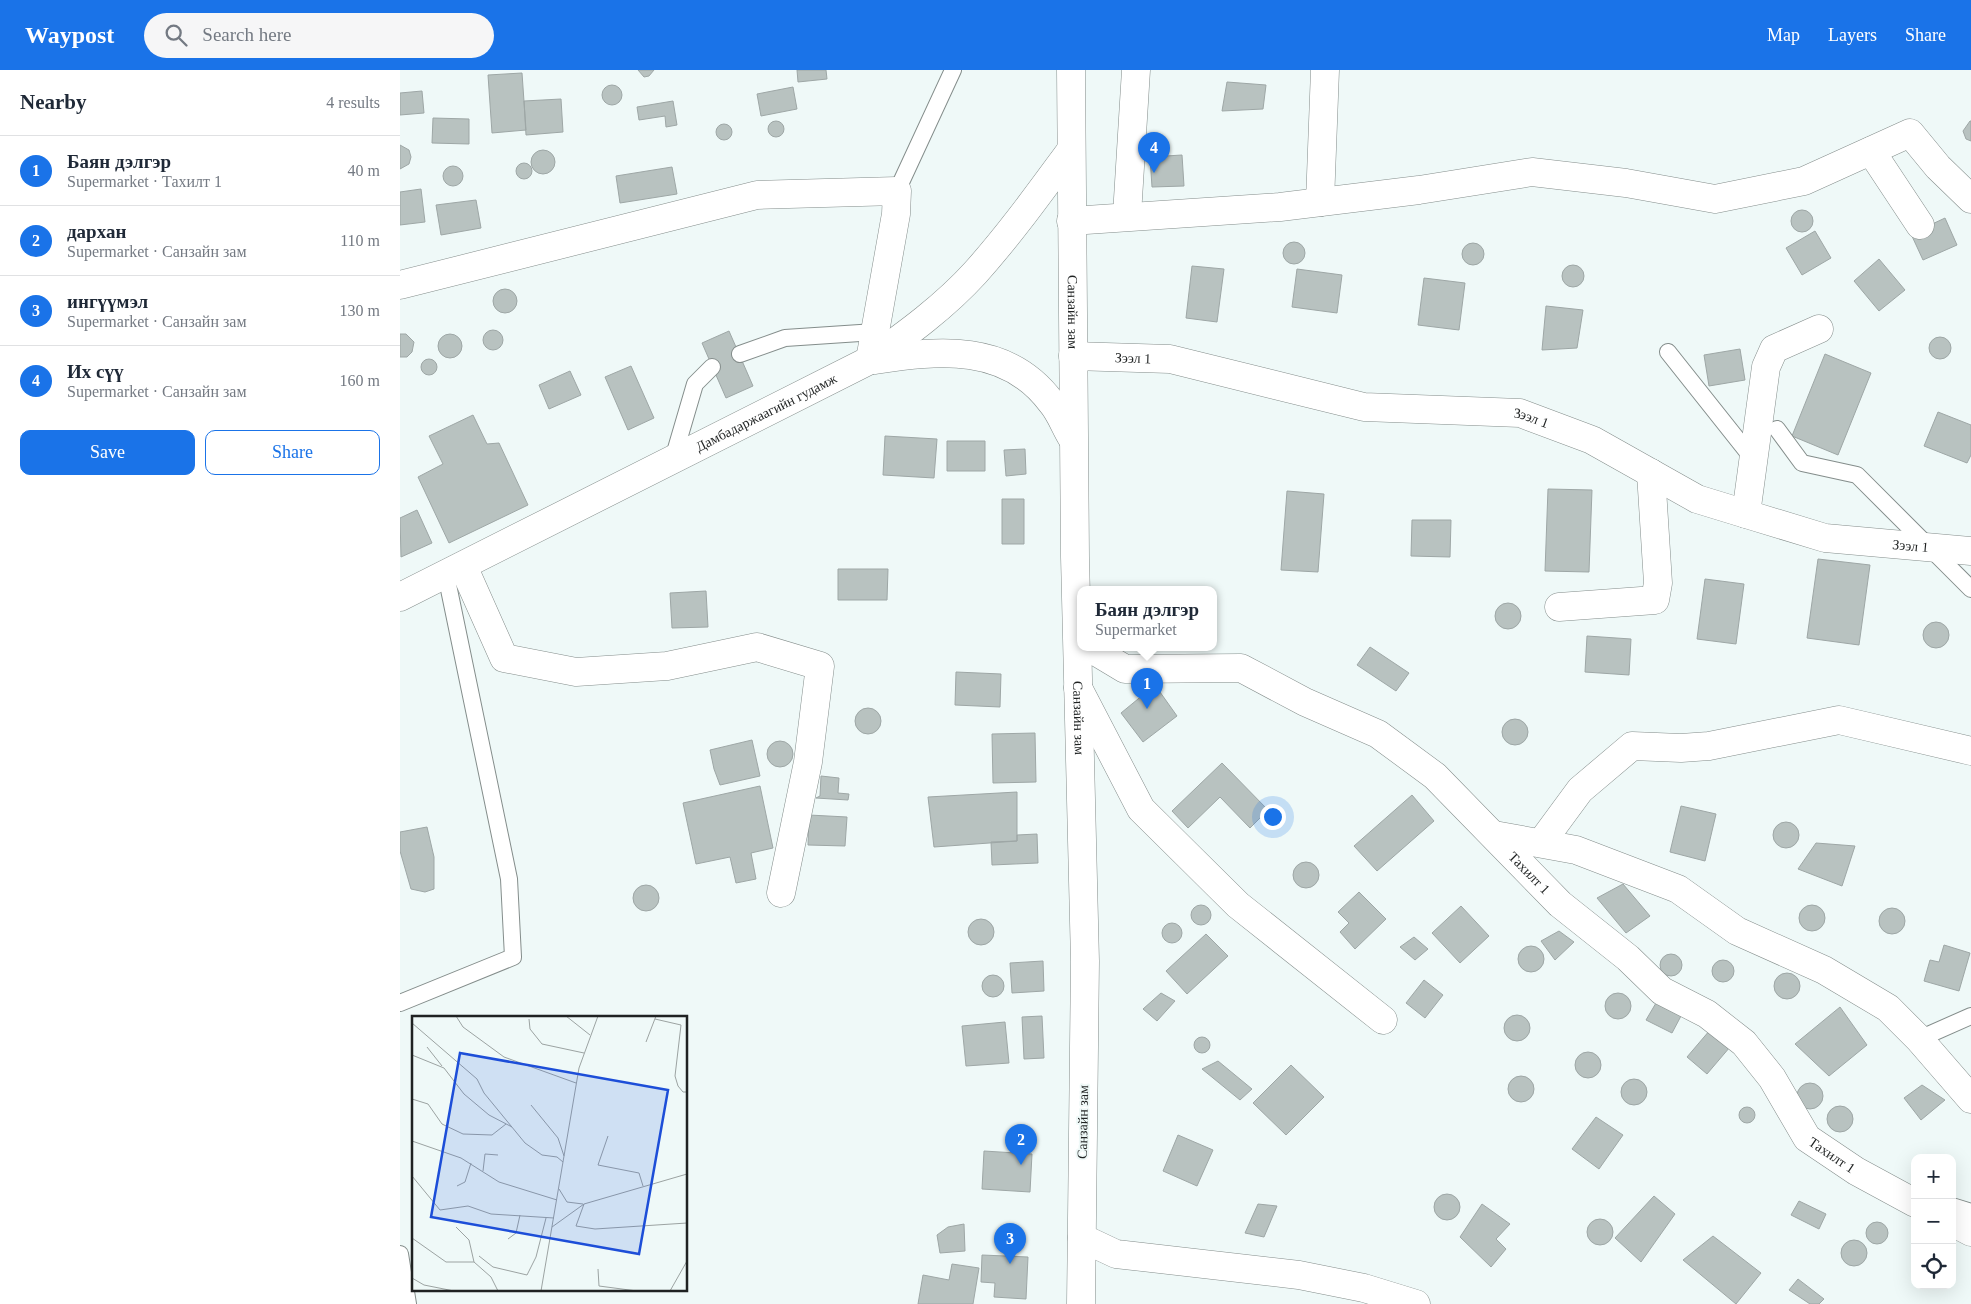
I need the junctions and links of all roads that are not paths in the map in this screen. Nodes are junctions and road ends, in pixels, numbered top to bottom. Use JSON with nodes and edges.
{"nodes":[{"id":1,"x":953,"y":70,"type":"edge"},
{"id":2,"x":1136,"y":70,"type":"edge"},
{"id":3,"x":1325,"y":70,"type":"edge"},
{"id":4,"x":1069,"y":71,"type":"edge"},
{"id":5,"x":1070,"y":150,"type":"junction"},
{"id":6,"x":1871,"y":151,"type":"junction"},
{"id":7,"x":897,"y":192,"type":"junction"},
{"id":8,"x":1971,"y":199,"type":"edge"},
{"id":9,"x":1320,"y":202,"type":"junction"},
{"id":10,"x":1127,"y":215,"type":"junction"},
{"id":11,"x":1071,"y":221,"type":"junction"},
{"id":12,"x":1920,"y":225,"type":"dead end"},
{"id":13,"x":400,"y":285,"type":"edge"},
{"id":14,"x":1818,"y":329,"type":"dead end"},
{"id":15,"x":876,"y":332,"type":"junction"},
{"id":16,"x":1668,"y":352,"type":"dead end"},
{"id":17,"x":740,"y":354,"type":"dead end"},
{"id":18,"x":1073,"y":356,"type":"junction"},
{"id":19,"x":870,"y":360,"type":"junction"},
{"id":20,"x":712,"y":367,"type":"dead end"},
{"id":21,"x":1777,"y":429,"type":"dead end"},
{"id":22,"x":1074,"y":442,"type":"junction"},
{"id":23,"x":672,"y":459,"type":"junction"},
{"id":24,"x":1753,"y":459,"type":"junction"},
{"id":25,"x":1651,"y":473,"type":"junction"},
{"id":26,"x":1746,"y":514,"type":"junction"},
{"id":27,"x":1930,"y":547,"type":"junction"},
{"id":28,"x":1971,"y":550,"type":"edge"},
{"id":29,"x":455,"y":570,"type":"junction"},
{"id":30,"x":1080,"y":586,"type":"edge"},
{"id":31,"x":1971,"y":589,"type":"edge"},
{"id":32,"x":400,"y":597,"type":"edge"},
{"id":33,"x":1559,"y":607,"type":"dead end"},
{"id":34,"x":1082,"y":651,"type":"edge"},
{"id":35,"x":1096,"y":651,"type":"edge"},
{"id":36,"x":1078,"y":688,"type":"junction"},
{"id":37,"x":1971,"y":751,"type":"edge"},
{"id":38,"x":1494,"y":835,"type":"junction"},
{"id":39,"x":1541,"y":843,"type":"junction"},
{"id":40,"x":781,"y":893,"type":"dead end"},
{"id":41,"x":400,"y":1003,"type":"edge"},
{"id":42,"x":1971,"y":1016,"type":"edge"},
{"id":43,"x":1383,"y":1020,"type":"dead end"},
{"id":44,"x":1919,"y":1039,"type":"junction"},
{"id":45,"x":1971,"y":1099,"type":"edge"},
{"id":46,"x":1876,"y":1182,"type":"junction"},
{"id":47,"x":1911,"y":1193,"type":"edge"},
{"id":48,"x":1911,"y":1201,"type":"edge"},
{"id":49,"x":1956,"y":1207,"type":"edge"},
{"id":50,"x":1971,"y":1212,"type":"edge"},
{"id":51,"x":1956,"y":1224,"type":"edge"},
{"id":52,"x":1971,"y":1232,"type":"edge"},
{"id":53,"x":1082,"y":1238,"type":"junction"},
{"id":54,"x":400,"y":1254,"type":"edge"},
{"id":55,"x":408,"y":1304,"type":"edge"},
{"id":56,"x":1081,"y":1304,"type":"edge"},
{"id":57,"x":1416,"y":1304,"type":"edge"}],
"edges":[{"from":1,"to":7,"type":"lane"},
{"from":2,"to":10,"type":"street"},
{"from":3,"to":9,"type":"street"},
{"from":4,"to":5,"type":"street","name":"Санзайн зам"},
{"from":5,"to":11,"type":"street","name":"Санзайн зам"},
{"from":5,"to":19,"type":"street","name":"Дамбадаржаагийн гудамж"},
{"from":6,"to":8,"type":"street"},
{"from":6,"to":9,"type":"street"},
{"from":6,"to":12,"type":"street"},
{"from":7,"to":13,"type":"street"},
{"from":7,"to":15,"type":"street"},
{"from":9,"to":10,"type":"street"},
{"from":10,"to":11,"type":"street"},
{"from":11,"to":18,"type":"street","name":"Санзайн зам"},
{"from":14,"to":24,"type":"street"},
{"from":15,"to":17,"type":"lane"},
{"from":15,"to":19,"type":"street"},
{"from":16,"to":24,"type":"lane"},
{"from":18,"to":22,"type":"street","name":"Санзайн зам"},
{"from":18,"to":25,"type":"street","name":"Зээл 1"},
{"from":19,"to":22,"type":"street"},
{"from":19,"to":23,"type":"street","name":"Дамбадаржаагийн гудамж"},
{"from":20,"to":23,"type":"lane"},
{"from":21,"to":27,"type":"lane"},
{"from":22,"to":30,"type":"street","name":"Санзайн зам"},
{"from":23,"to":29,"type":"street","name":"Дамбадаржаагийн гудамж"},
{"from":24,"to":26,"type":"street"},
{"from":25,"to":26,"type":"street","name":"Зээл 1"},
{"from":25,"to":33,"type":"street"},
{"from":26,"to":27,"type":"street","name":"Зээл 1"},
{"from":27,"to":28,"type":"street","name":"Зээл 1"},
{"from":27,"to":31,"type":"lane"},
{"from":29,"to":32,"type":"street","name":"Дамбадаржаагийн гудамж"},
{"from":29,"to":40,"type":"street"},
{"from":29,"to":41,"type":"lane"},
{"from":34,"to":36,"type":"street","name":"Санзайн зам"},
{"from":35,"to":38,"type":"street","name":"Тахилт 1"},
{"from":36,"to":43,"type":"street"},
{"from":36,"to":53,"type":"street","name":"Санзайн зам"},
{"from":37,"to":39,"type":"street"},
{"from":38,"to":39,"type":"street"},
{"from":38,"to":46,"type":"street","name":"Тахилт 1"},
{"from":39,"to":44,"type":"street"},
{"from":42,"to":44,"type":"lane"},
{"from":44,"to":45,"type":"street"},
{"from":46,"to":47,"type":"lane"},
{"from":46,"to":48,"type":"street","name":"Тахилт 1"},
{"from":49,"to":50,"type":"lane"},
{"from":51,"to":52,"type":"street"},
{"from":53,"to":56,"type":"street","name":"Санзайн зам"},
{"from":53,"to":57,"type":"street"},
{"from":54,"to":55,"type":"lane"}]}
